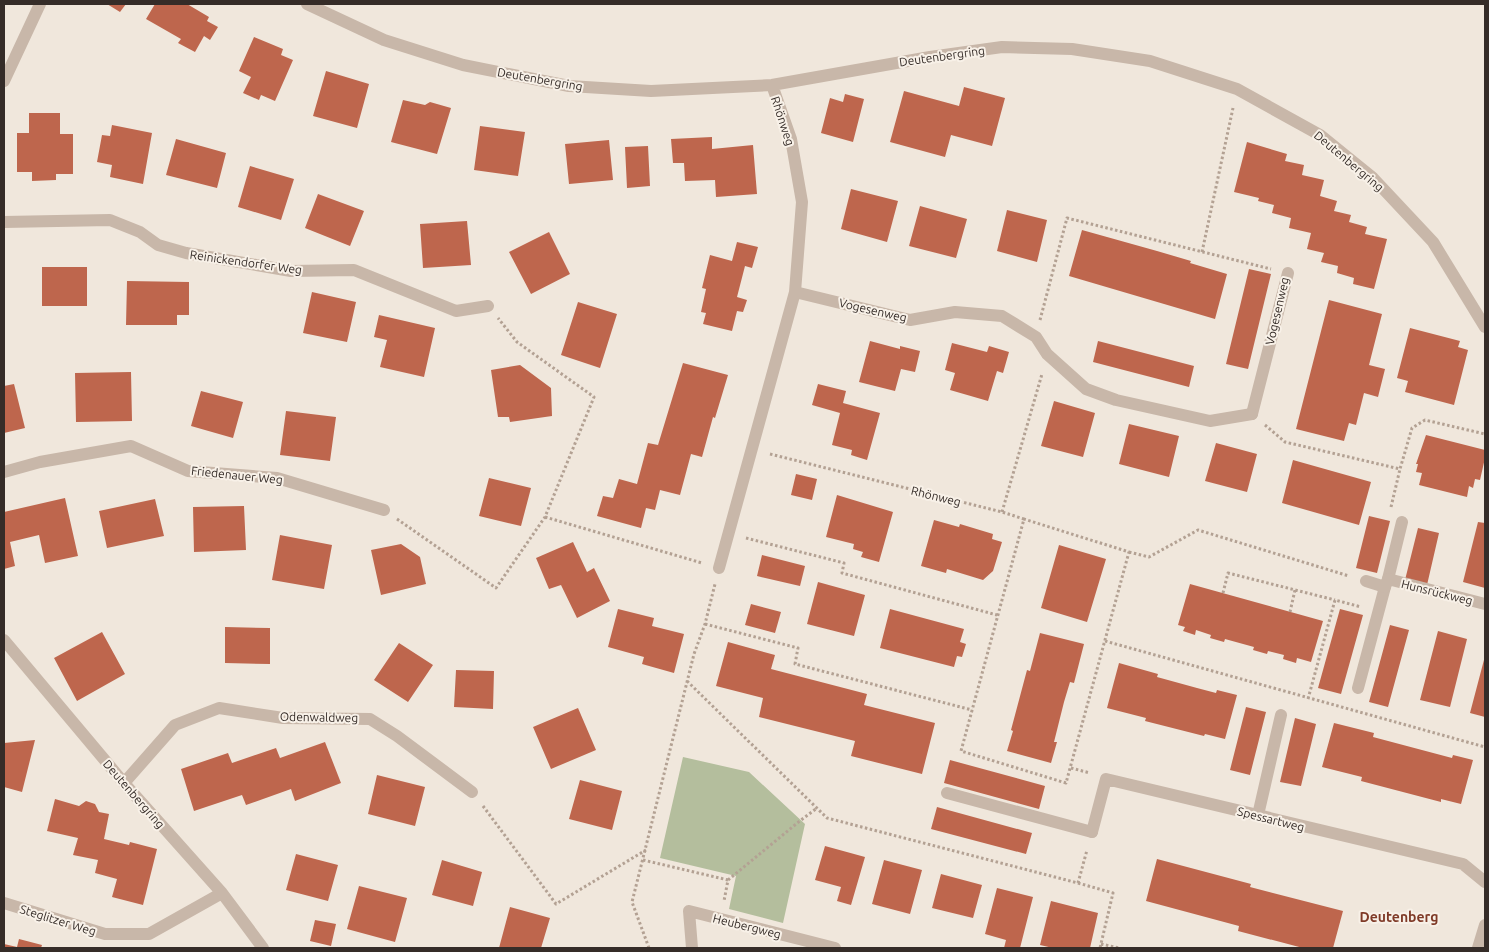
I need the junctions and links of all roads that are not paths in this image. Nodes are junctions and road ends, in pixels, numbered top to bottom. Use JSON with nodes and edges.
{"nodes":[{"id":1,"x":40,"y":4,"type":"edge"},
{"id":2,"x":307,"y":4,"type":"edge"},
{"id":3,"x":4,"y":81,"type":"edge"},
{"id":4,"x":772,"y":85,"type":"junction"},
{"id":5,"x":4,"y":222,"type":"edge"},
{"id":6,"x":1288,"y":273,"type":"road end"},
{"id":7,"x":795,"y":292,"type":"junction"},
{"id":8,"x":488,"y":306,"type":"road end"},
{"id":9,"x":1485,"y":327,"type":"edge"},
{"id":10,"x":4,"y":472,"type":"edge"},
{"id":11,"x":384,"y":510,"type":"road end"},
{"id":12,"x":1402,"y":522,"type":"road end"},
{"id":13,"x":719,"y":568,"type":"road end"},
{"id":14,"x":1366,"y":581,"type":"road end"},
{"id":15,"x":1386,"y":583,"type":"junction"},
{"id":16,"x":1485,"y":604,"type":"edge"},
{"id":17,"x":4,"y":640,"type":"edge"},
{"id":18,"x":1358,"y":688,"type":"dead end"},
{"id":19,"x":1281,"y":715,"type":"dead end"},
{"id":20,"x":124,"y":783,"type":"junction"},
{"id":21,"x":472,"y":792,"type":"road end"},
{"id":22,"x":947,"y":793,"type":"dead end"},
{"id":23,"x":1258,"y":815,"type":"junction"},
{"id":24,"x":1485,"y":882,"type":"edge"},
{"id":25,"x":222,"y":893,"type":"junction"},
{"id":26,"x":4,"y":904,"type":"edge"},
{"id":27,"x":1485,"y":925,"type":"edge"},
{"id":28,"x":262,"y":948,"type":"edge"},
{"id":29,"x":692,"y":948,"type":"edge"},
{"id":30,"x":835,"y":948,"type":"edge"},
{"id":31,"x":1478,"y":948,"type":"edge"}],
"edges":[{"from":1,"to":3,"type":"street"},
{"from":2,"to":4,"type":"street","name":"Deutenbergring"},
{"from":4,"to":7,"type":"street","name":"Rhönweg"},
{"from":4,"to":9,"type":"street","name":"Deutenbergring"},
{"from":5,"to":8,"type":"street","name":"Reinickendorfer Weg"},
{"from":6,"to":7,"type":"street","name":"Vogesenweg"},
{"from":7,"to":13,"type":"street","name":"Rhönweg"},
{"from":10,"to":11,"type":"street","name":"Friedenauer Weg"},
{"from":12,"to":15,"type":"street"},
{"from":14,"to":15,"type":"street","name":"Hunsrückweg"},
{"from":15,"to":16,"type":"street","name":"Hunsrückweg"},
{"from":15,"to":18,"type":"street"},
{"from":17,"to":20,"type":"street","name":"Deutenbergring"},
{"from":19,"to":23,"type":"street"},
{"from":20,"to":21,"type":"street","name":"Odenwaldweg"},
{"from":20,"to":25,"type":"street","name":"Deutenbergring"},
{"from":22,"to":23,"type":"street","name":"Spessartweg"},
{"from":23,"to":24,"type":"street","name":"Spessartweg"},
{"from":25,"to":26,"type":"street","name":"Steglitzer Weg"},
{"from":25,"to":28,"type":"street","name":"Deutenbergring"},
{"from":27,"to":31,"type":"street"},
{"from":29,"to":30,"type":"street","name":"Heubergweg"}]}
